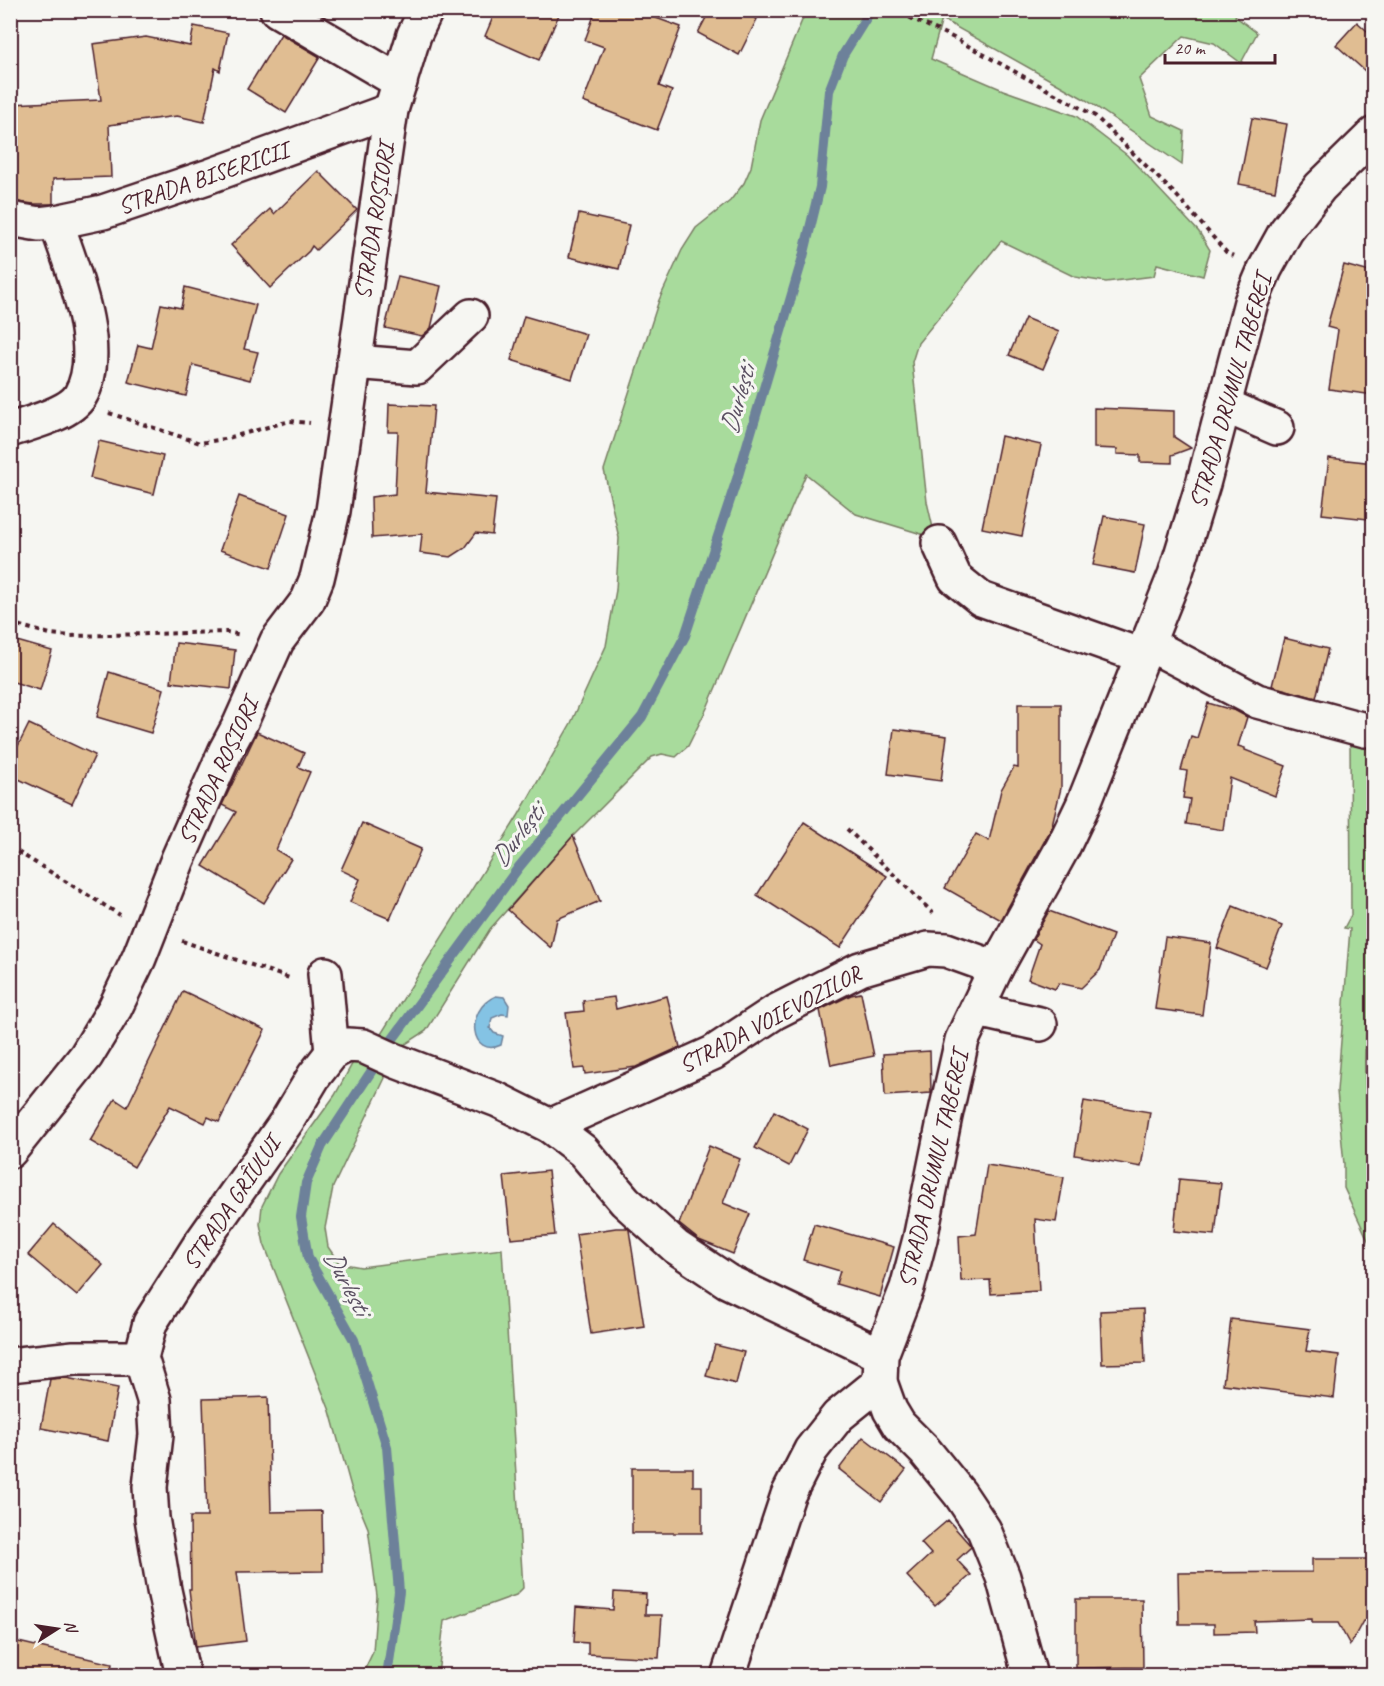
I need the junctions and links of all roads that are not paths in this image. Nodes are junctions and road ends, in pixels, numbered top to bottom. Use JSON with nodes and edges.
{"nodes":[{"id":1,"x":277,"y":10,"type":"edge"},
{"id":2,"x":426,"y":10,"type":"edge"},
{"id":3,"x":396,"y":96,"type":"junction"},
{"id":4,"x":1374,"y":134,"type":"edge"},
{"id":5,"x":10,"y":219,"type":"edge"},
{"id":6,"x":56,"y":222,"type":"junction"},
{"id":7,"x":471,"y":316,"type":"dead end"},
{"id":8,"x":354,"y":362,"type":"junction"},
{"id":9,"x":1224,"y":405,"type":"junction"},
{"id":10,"x":1277,"y":428,"type":"dead end"},
{"id":11,"x":10,"y":430,"type":"edge"},
{"id":12,"x":939,"y":543,"type":"dead end"},
{"id":13,"x":1145,"y":649,"type":"junction"},
{"id":14,"x":1365,"y":730,"type":"dead end"},
{"id":15,"x":996,"y":968,"type":"junction"},
{"id":16,"x":326,"y":983,"type":"road end"},
{"id":17,"x":977,"y":1010,"type":"junction"},
{"id":18,"x":1040,"y":1024,"type":"dead end"},
{"id":19,"x":347,"y":1048,"type":"junction"},
{"id":20,"x":549,"y":1126,"type":"junction"},
{"id":21,"x":10,"y":1151,"type":"edge"},
{"id":22,"x":141,"y":1358,"type":"junction"},
{"id":23,"x":10,"y":1365,"type":"edge"},
{"id":24,"x":880,"y":1368,"type":"junction"},
{"id":25,"x":183,"y":1676,"type":"edge"},
{"id":26,"x":728,"y":1676,"type":"edge"},
{"id":27,"x":1030,"y":1676,"type":"edge"}],
"edges":[{"from":1,"to":3,"type":"street"},
{"from":2,"to":3,"type":"street","name":"STRADA ROȘIORI"},
{"from":3,"to":6,"type":"street","name":"STRADA BISERICII"},
{"from":3,"to":8,"type":"street","name":"STRADA ROȘIORI"},
{"from":4,"to":9,"type":"street","name":"STRADA DRUMUL TABEREI"},
{"from":5,"to":6,"type":"street","name":"STRADA BISERICII"},
{"from":6,"to":11,"type":"street"},
{"from":7,"to":8,"type":"street"},
{"from":8,"to":21,"type":"street","name":"STRADA ROȘIORI"},
{"from":9,"to":10,"type":"street"},
{"from":9,"to":13,"type":"street","name":"STRADA DRUMUL TABEREI"},
{"from":12,"to":13,"type":"street"},
{"from":13,"to":14,"type":"street"},
{"from":13,"to":15,"type":"street","name":"STRADA DRUMUL TABEREI"},
{"from":15,"to":17,"type":"street","name":"STRADA DRUMUL TABEREI"},
{"from":15,"to":20,"type":"street","name":"STRADA VOIEVOZILOR"},
{"from":16,"to":19,"type":"street"},
{"from":17,"to":18,"type":"street"},
{"from":17,"to":24,"type":"street","name":"STRADA DRUMUL TABEREI"},
{"from":19,"to":20,"type":"street"},
{"from":19,"to":22,"type":"street","name":"STRADA GRÎULUI"},
{"from":20,"to":24,"type":"street"},
{"from":22,"to":23,"type":"street"},
{"from":22,"to":25,"type":"street"},
{"from":24,"to":26,"type":"street"},
{"from":24,"to":27,"type":"street"}]}
